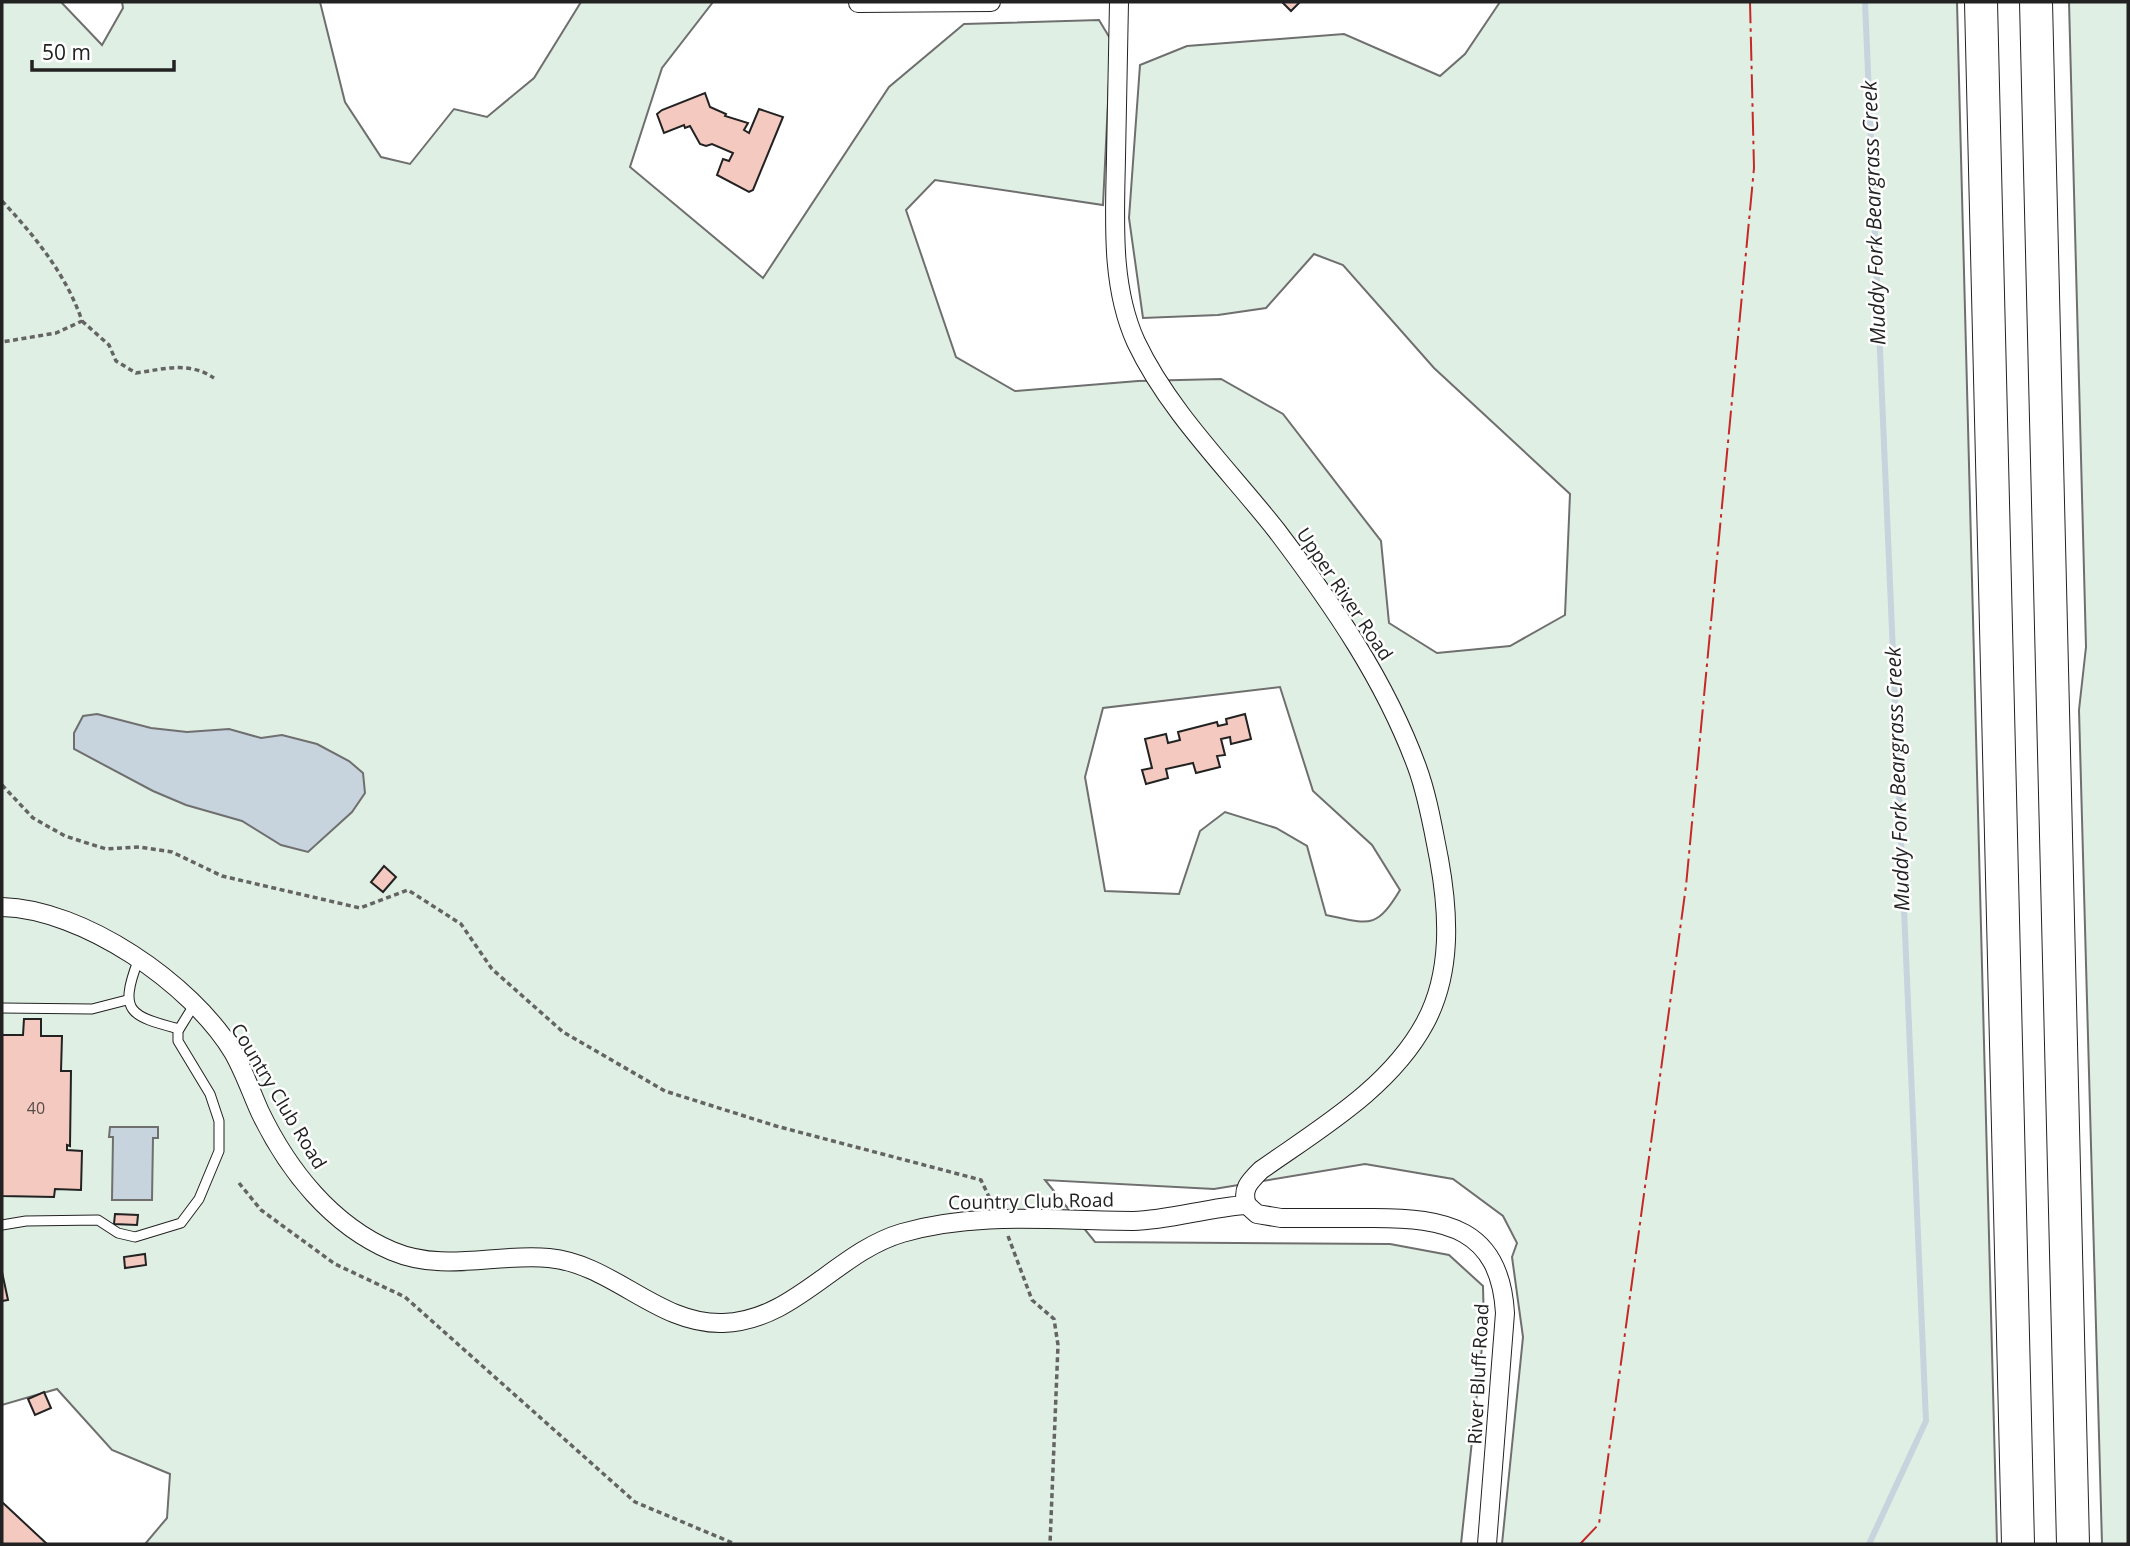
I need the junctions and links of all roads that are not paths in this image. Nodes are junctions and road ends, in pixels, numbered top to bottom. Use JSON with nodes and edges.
{"nodes":[{"id":1,"x":991,"y":2,"type":"edge"},
{"id":2,"x":1119,"y":2,"type":"edge"},
{"id":3,"x":1981,"y":2,"type":"edge"},
{"id":4,"x":2036,"y":2,"type":"edge"},
{"id":5,"x":858,"y":3,"type":"edge"},
{"id":6,"x":2,"y":906,"type":"edge"},
{"id":7,"x":138,"y":961,"type":"junction"},
{"id":8,"x":127,"y":1000,"type":"junction"},
{"id":9,"x":194,"y":1005,"type":"junction"},
{"id":10,"x":2,"y":1008,"type":"edge"},
{"id":11,"x":179,"y":1029,"type":"junction"},
{"id":12,"x":1247,"y":1205,"type":"junction"},
{"id":13,"x":2,"y":1224,"type":"edge"},
{"id":14,"x":1487,"y":1544,"type":"edge"},
{"id":15,"x":2018,"y":1544,"type":"edge"},
{"id":16,"x":2073,"y":1544,"type":"edge"}],
"edges":[{"from":1,"to":5,"type":"street"},
{"from":2,"to":12,"type":"street","name":"Upper River Road"},
{"from":3,"to":15,"type":"highway"},
{"from":4,"to":16,"type":"highway"},
{"from":6,"to":7,"type":"street","name":"Country Club Road"},
{"from":7,"to":8,"type":"lane"},
{"from":7,"to":9,"type":"street","name":"Country Club Road"},
{"from":8,"to":10,"type":"lane"},
{"from":8,"to":11,"type":"lane"},
{"from":9,"to":11,"type":"lane"},
{"from":9,"to":12,"type":"street","name":"Country Club Road"},
{"from":11,"to":13,"type":"lane"},
{"from":12,"to":14,"type":"street","name":"River Bluff Road"}]}
